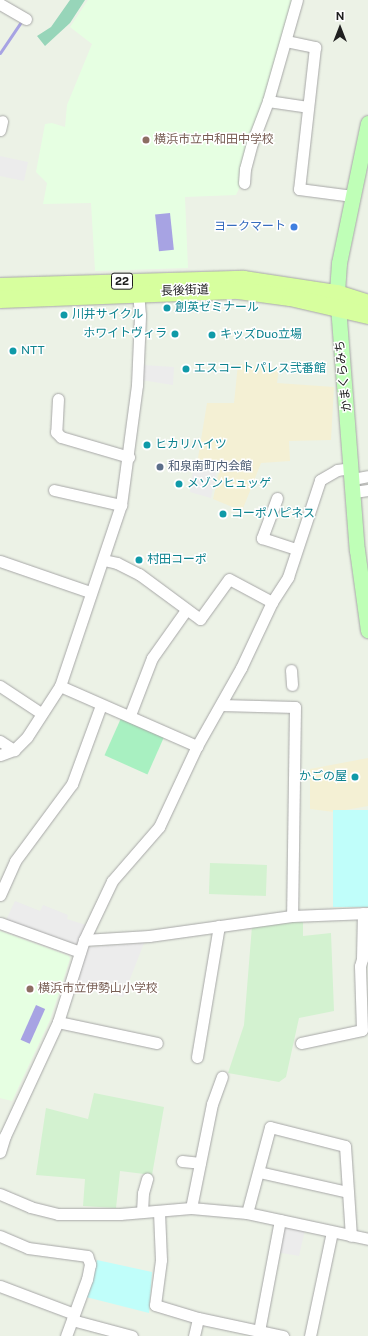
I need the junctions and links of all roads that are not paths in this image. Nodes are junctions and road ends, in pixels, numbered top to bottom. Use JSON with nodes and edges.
{"nodes":[{"id":1,"x":297,"y":0,"type":"edge"},
{"id":2,"x":0,"y":4,"type":"edge"},
{"id":3,"x":26,"y":19,"type":"dead end"},
{"id":4,"x":286,"y":41,"type":"junction"},
{"id":5,"x":268,"y":101,"type":"junction"},
{"id":6,"x":308,"y":107,"type":"junction"},
{"id":7,"x":368,"y":123,"type":"edge"},
{"id":8,"x":366,"y":148,"type":"edge"},
{"id":9,"x":244,"y":183,"type":"dead end"},
{"id":10,"x":353,"y":196,"type":"junction"},
{"id":11,"x":0,"y":286,"type":"edge"},
{"id":12,"x":138,"y":293,"type":"junction"},
{"id":13,"x":0,"y":299,"type":"edge"},
{"id":14,"x":337,"y":300,"type":"junction"},
{"id":15,"x":368,"y":303,"type":"edge"},
{"id":16,"x":368,"y":315,"type":"edge"},
{"id":17,"x":58,"y":399,"type":"dead end"},
{"id":18,"x":129,"y":457,"type":"junction"},
{"id":19,"x":368,"y":476,"type":"edge"},
{"id":20,"x":357,"y":482,"type":"edge"},
{"id":21,"x":54,"y":490,"type":"dead end"},
{"id":22,"x":277,"y":498,"type":"dead end"},
{"id":23,"x":121,"y":505,"type":"junction"},
{"id":24,"x":296,"y":549,"type":"junction"},
{"id":25,"x":104,"y":560,"type":"junction"},
{"id":26,"x":0,"y":561,"type":"edge"},
{"id":27,"x":90,"y":592,"type":"junction"},
{"id":28,"x":272,"y":602,"type":"junction"},
{"id":29,"x":186,"y":610,"type":"junction"},
{"id":30,"x":368,"y":630,"type":"edge"},
{"id":31,"x":291,"y":670,"type":"dead end"},
{"id":32,"x":292,"y":685,"type":"dead end"},
{"id":33,"x":0,"y":686,"type":"edge"},
{"id":34,"x":60,"y":686,"type":"junction"},
{"id":35,"x":101,"y":705,"type":"junction"},
{"id":36,"x":221,"y":705,"type":"junction"},
{"id":37,"x":41,"y":713,"type":"junction"},
{"id":38,"x":130,"y":715,"type":"junction"},
{"id":39,"x":0,"y":741,"type":"edge"},
{"id":40,"x":197,"y":746,"type":"junction"},
{"id":41,"x":14,"y":750,"type":"junction"},
{"id":42,"x":0,"y":756,"type":"edge"},
{"id":43,"x":0,"y":895,"type":"edge"},
{"id":44,"x":366,"y":913,"type":"edge"},
{"id":45,"x":292,"y":916,"type":"junction"},
{"id":46,"x":0,"y":923,"type":"edge"},
{"id":47,"x":218,"y":926,"type":"junction"},
{"id":48,"x":84,"y":940,"type":"junction"},
{"id":49,"x":80,"y":952,"type":"junction"},
{"id":50,"x":58,"y":1022,"type":"junction"},
{"id":51,"x":157,"y":1043,"type":"dead end"},
{"id":52,"x":301,"y":1043,"type":"dead end"},
{"id":53,"x":197,"y":1057,"type":"dead end"},
{"id":54,"x":222,"y":1077,"type":"dead end"},
{"id":55,"x":2,"y":1136,"type":"edge"},
{"id":56,"x":0,"y":1152,"type":"edge"},
{"id":57,"x":182,"y":1161,"type":"dead end"},
{"id":58,"x":200,"y":1163,"type":"junction"},
{"id":59,"x":259,"y":1172,"type":"junction"},
{"id":60,"x":147,"y":1180,"type":"dead end"},
{"id":61,"x":348,"y":1192,"type":"junction"},
{"id":62,"x":0,"y":1194,"type":"edge"},
{"id":63,"x":191,"y":1208,"type":"junction"},
{"id":64,"x":142,"y":1212,"type":"junction"},
{"id":65,"x":160,"y":1212,"type":"junction"},
{"id":66,"x":247,"y":1213,"type":"junction"},
{"id":67,"x":280,"y":1220,"type":"junction"},
{"id":68,"x":332,"y":1232,"type":"junction"},
{"id":69,"x":0,"y":1236,"type":"edge"},
{"id":70,"x":351,"y":1236,"type":"junction"},
{"id":71,"x":368,"y":1239,"type":"edge"},
{"id":72,"x":0,"y":1286,"type":"edge"},
{"id":73,"x":73,"y":1317,"type":"junction"},
{"id":74,"x":198,"y":1318,"type":"junction"},
{"id":75,"x":259,"y":1331,"type":"junction"},
{"id":76,"x":66,"y":1336,"type":"edge"},
{"id":77,"x":132,"y":1336,"type":"edge"},
{"id":78,"x":194,"y":1336,"type":"edge"},
{"id":79,"x":283,"y":1336,"type":"edge"},
{"id":80,"x":310,"y":1336,"type":"edge"}],
"edges":[{"from":1,"to":4,"type":"street"},
{"from":2,"to":3,"type":"street"},
{"from":4,"to":5,"type":"street"},
{"from":4,"to":6,"type":"street"},
{"from":5,"to":6,"type":"street"},
{"from":5,"to":9,"type":"street"},
{"from":6,"to":10,"type":"street"},
{"from":7,"to":8,"type":"main road","name":"かまくらみち"},
{"from":8,"to":10,"type":"main road","name":"かまくらみち"},
{"from":10,"to":14,"type":"main road","name":"かまくらみち"},
{"from":11,"to":14,"type":"main road","name":"長後街道","number":"22"},
{"from":12,"to":13,"type":"main road","name":"長後街道","number":"22"},
{"from":12,"to":14,"type":"main road","name":"長後街道","number":"22"},
{"from":12,"to":18,"type":"street"},
{"from":14,"to":15,"type":"main road","name":"長後街道","number":"22"},
{"from":14,"to":16,"type":"main road","name":"長後街道","number":"22"},
{"from":14,"to":20,"type":"main road","name":"かまくらみち"},
{"from":17,"to":18,"type":"street"},
{"from":18,"to":23,"type":"street"},
{"from":19,"to":20,"type":"street"},
{"from":20,"to":24,"type":"street"},
{"from":20,"to":30,"type":"main road","name":"かまくらみち"},
{"from":21,"to":23,"type":"street"},
{"from":22,"to":24,"type":"street"},
{"from":23,"to":25,"type":"street"},
{"from":24,"to":28,"type":"street"},
{"from":25,"to":27,"type":"street"},
{"from":25,"to":29,"type":"street"},
{"from":26,"to":27,"type":"street"},
{"from":27,"to":34,"type":"street"},
{"from":28,"to":29,"type":"street"},
{"from":28,"to":36,"type":"street"},
{"from":29,"to":38,"type":"street"},
{"from":31,"to":32,"type":"street"},
{"from":33,"to":37,"type":"street"},
{"from":34,"to":35,"type":"street"},
{"from":34,"to":37,"type":"street"},
{"from":35,"to":38,"type":"street"},
{"from":35,"to":43,"type":"street"},
{"from":36,"to":40,"type":"street"},
{"from":36,"to":45,"type":"street"},
{"from":37,"to":41,"type":"street"},
{"from":38,"to":40,"type":"street"},
{"from":39,"to":41,"type":"street"},
{"from":40,"to":48,"type":"street"},
{"from":41,"to":42,"type":"street"},
{"from":44,"to":45,"type":"street"},
{"from":44,"to":52,"type":"street"},
{"from":45,"to":47,"type":"street"},
{"from":46,"to":49,"type":"street"},
{"from":47,"to":48,"type":"street"},
{"from":47,"to":53,"type":"street"},
{"from":48,"to":49,"type":"street"},
{"from":49,"to":50,"type":"street"},
{"from":50,"to":51,"type":"street"},
{"from":50,"to":55,"type":"street"},
{"from":54,"to":58,"type":"street"},
{"from":55,"to":56,"type":"street"},
{"from":57,"to":58,"type":"street"},
{"from":58,"to":63,"type":"street"},
{"from":59,"to":61,"type":"street"},
{"from":59,"to":61,"type":"street"},
{"from":59,"to":66,"type":"street"},
{"from":60,"to":64,"type":"street"},
{"from":61,"to":70,"type":"street"},
{"from":62,"to":64,"type":"street"},
{"from":63,"to":65,"type":"street"},
{"from":63,"to":66,"type":"street"},
{"from":64,"to":65,"type":"street"},
{"from":65,"to":74,"type":"street"},
{"from":66,"to":67,"type":"street"},
{"from":67,"to":68,"type":"street"},
{"from":67,"to":75,"type":"street"},
{"from":68,"to":70,"type":"street"},
{"from":68,"to":80,"type":"street"},
{"from":69,"to":73,"type":"street"},
{"from":70,"to":71,"type":"street"},
{"from":72,"to":73,"type":"street"},
{"from":73,"to":76,"type":"street"},
{"from":73,"to":77,"type":"street"},
{"from":74,"to":75,"type":"street"},
{"from":74,"to":78,"type":"street"},
{"from":75,"to":79,"type":"street"}]}
